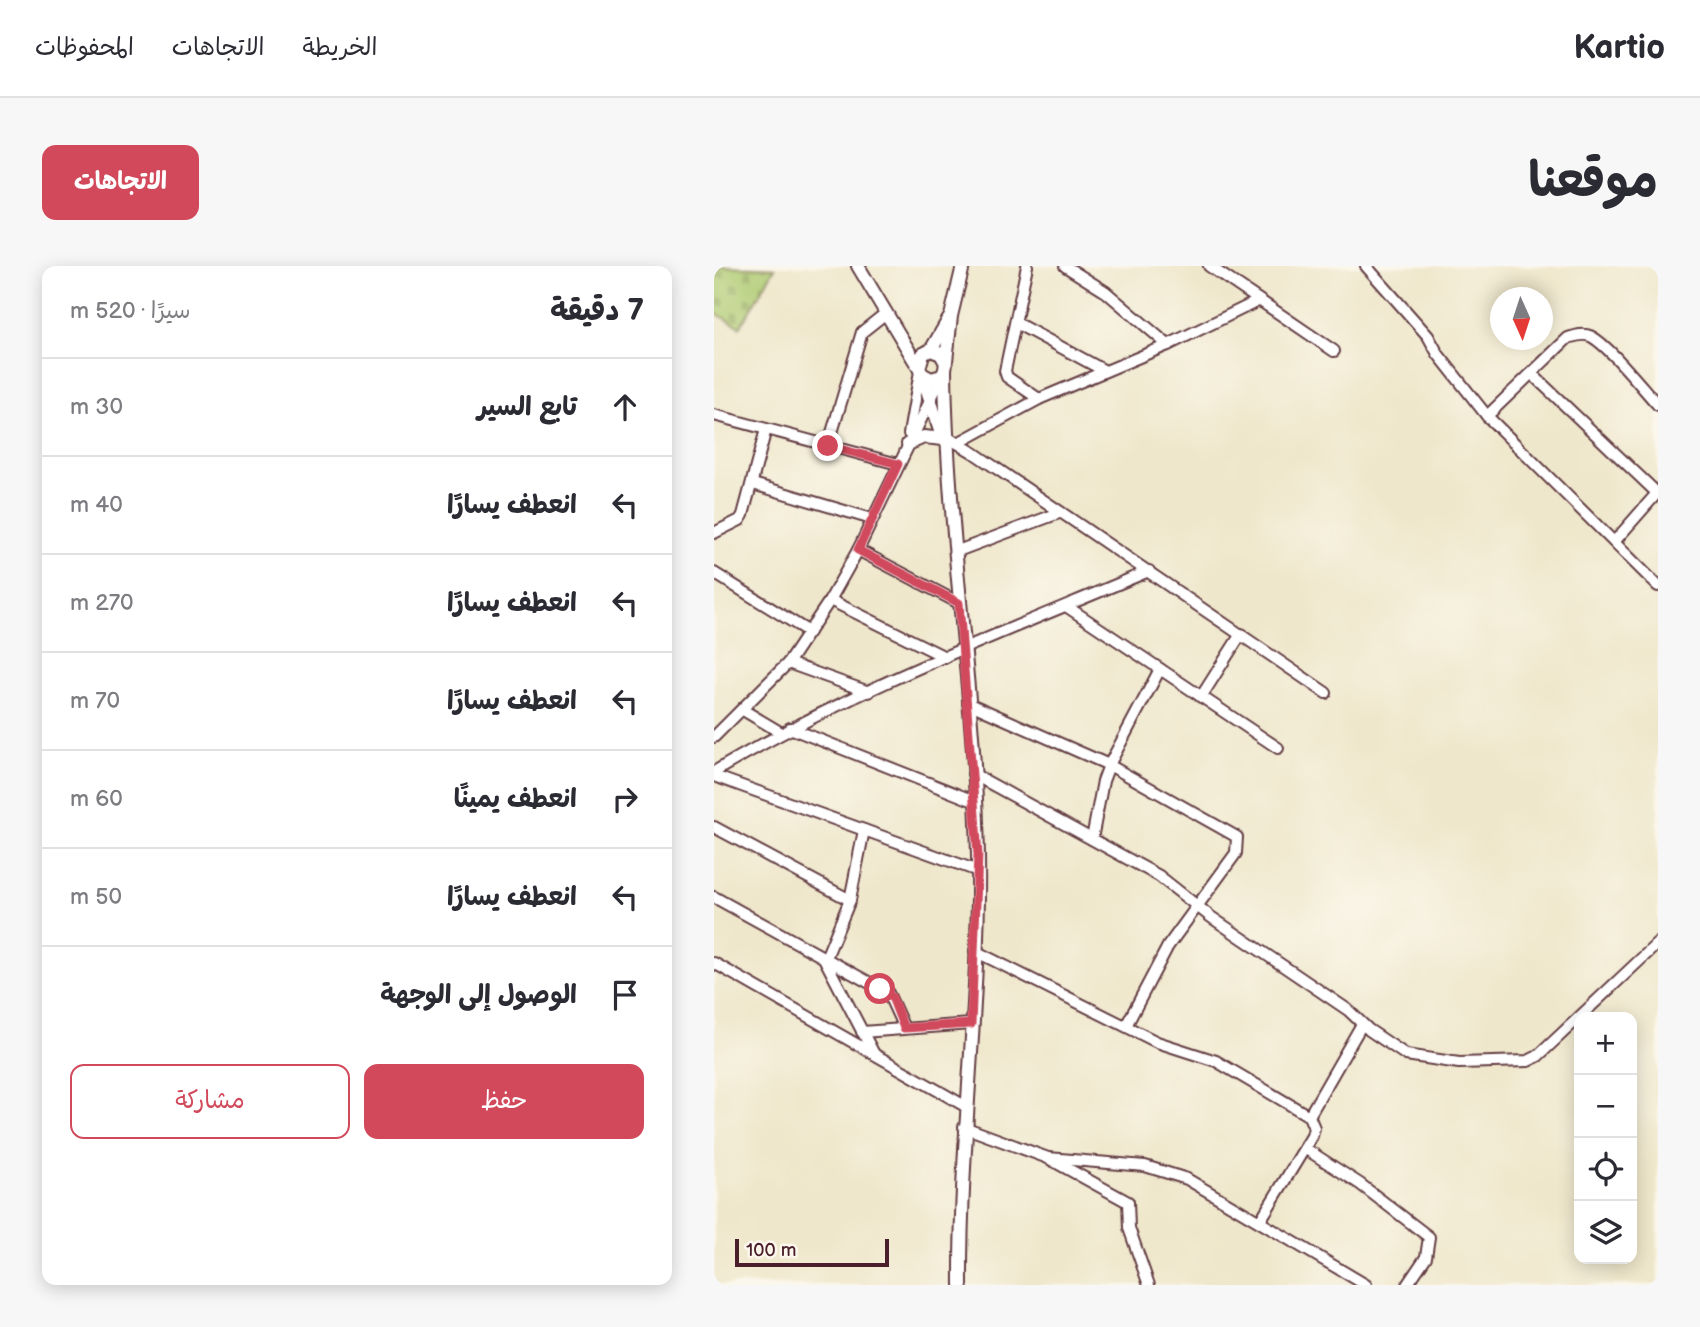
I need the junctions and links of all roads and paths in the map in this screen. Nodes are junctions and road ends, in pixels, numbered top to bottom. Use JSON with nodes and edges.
{"nodes":[{"id":1,"x":858,"y":266,"type":"edge"},
{"id":2,"x":963,"y":266,"type":"edge"},
{"id":3,"x":1027,"y":266,"type":"edge"},
{"id":4,"x":1065,"y":266,"type":"edge"},
{"id":5,"x":1209,"y":266,"type":"edge"},
{"id":6,"x":1366,"y":266,"type":"edge"},
{"id":7,"x":1258,"y":301,"type":"junction"},
{"id":8,"x":886,"y":313,"type":"junction"},
{"id":9,"x":951,"y":316,"type":"junction"},
{"id":10,"x":1016,"y":323,"type":"junction"},
{"id":11,"x":897,"y":332,"type":"junction"},
{"id":12,"x":1168,"y":345,"type":"junction"},
{"id":13,"x":928,"y":351,"type":"junction"},
{"id":14,"x":1334,"y":351,"type":"dead end"},
{"id":15,"x":944,"y":369,"type":"junction"},
{"id":16,"x":920,"y":371,"type":"junction"},
{"id":17,"x":1105,"y":372,"type":"junction"},
{"id":18,"x":1533,"y":375,"type":"junction"},
{"id":19,"x":1040,"y":399,"type":"junction"},
{"id":20,"x":931,"y":400,"type":"junction"},
{"id":21,"x":1658,"y":405,"type":"edge"},
{"id":22,"x":714,"y":415,"type":"edge"},
{"id":23,"x":1487,"y":416,"type":"junction"},
{"id":24,"x":766,"y":429,"type":"junction"},
{"id":25,"x":944,"y":440,"type":"junction"},
{"id":26,"x":958,"y":443,"type":"junction"},
{"id":27,"x":828,"y":446,"type":"junction"},
{"id":28,"x":906,"y":446,"type":"junction"},
{"id":29,"x":898,"y":464,"type":"junction"},
{"id":30,"x":752,"y":484,"type":"junction"},
{"id":31,"x":1657,"y":493,"type":"edge"},
{"id":32,"x":1059,"y":513,"type":"junction"},
{"id":33,"x":872,"y":519,"type":"junction"},
{"id":34,"x":714,"y":533,"type":"edge"},
{"id":35,"x":1614,"y":542,"type":"junction"},
{"id":36,"x":858,"y":550,"type":"junction"},
{"id":37,"x":955,"y":552,"type":"junction"},
{"id":38,"x":1149,"y":571,"type":"junction"},
{"id":39,"x":714,"y":573,"type":"edge"},
{"id":40,"x":1658,"y":586,"type":"edge"},
{"id":41,"x":830,"y":600,"type":"junction"},
{"id":42,"x":959,"y":603,"type":"junction"},
{"id":43,"x":1066,"y":606,"type":"junction"},
{"id":44,"x":809,"y":632,"type":"junction"},
{"id":45,"x":1241,"y":634,"type":"junction"},
{"id":46,"x":963,"y":649,"type":"junction"},
{"id":47,"x":945,"y":657,"type":"junction"},
{"id":48,"x":788,"y":663,"type":"junction"},
{"id":49,"x":1160,"y":669,"type":"junction"},
{"id":50,"x":869,"y":692,"type":"junction"},
{"id":51,"x":1326,"y":693,"type":"dead end"},
{"id":52,"x":1201,"y":697,"type":"junction"},
{"id":53,"x":968,"y":703,"type":"junction"},
{"id":54,"x":743,"y":710,"type":"junction"},
{"id":55,"x":714,"y":719,"type":"edge"},
{"id":56,"x":725,"y":726,"type":"junction"},
{"id":57,"x":785,"y":730,"type":"junction"},
{"id":58,"x":714,"y":737,"type":"edge"},
{"id":59,"x":1279,"y":748,"type":"dead end"},
{"id":60,"x":1109,"y":765,"type":"junction"},
{"id":61,"x":714,"y":774,"type":"edge"},
{"id":62,"x":973,"y":774,"type":"junction"},
{"id":63,"x":974,"y":801,"type":"junction"},
{"id":64,"x":714,"y":827,"type":"edge"},
{"id":65,"x":864,"y":830,"type":"junction"},
{"id":66,"x":1092,"y":839,"type":"junction"},
{"id":67,"x":978,"y":871,"type":"junction"},
{"id":68,"x":714,"y":897,"type":"edge"},
{"id":69,"x":850,"y":900,"type":"junction"},
{"id":70,"x":1195,"y":905,"type":"junction"},
{"id":71,"x":1658,"y":943,"type":"edge"},
{"id":72,"x":975,"y":951,"type":"junction"},
{"id":73,"x":825,"y":960,"type":"junction"},
{"id":74,"x":714,"y":963,"type":"edge"},
{"id":75,"x":971,"y":1024,"type":"junction"},
{"id":76,"x":1362,"y":1024,"type":"junction"},
{"id":77,"x":1126,"y":1026,"type":"junction"},
{"id":78,"x":904,"y":1028,"type":"junction"},
{"id":79,"x":862,"y":1032,"type":"junction"},
{"id":80,"x":874,"y":1055,"type":"junction"},
{"id":81,"x":965,"y":1106,"type":"junction"},
{"id":82,"x":1309,"y":1116,"type":"junction"},
{"id":83,"x":964,"y":1126,"type":"junction"},
{"id":84,"x":1306,"y":1149,"type":"junction"},
{"id":85,"x":1048,"y":1158,"type":"junction"},
{"id":86,"x":1260,"y":1222,"type":"junction"},
{"id":87,"x":961,"y":1285,"type":"edge"},
{"id":88,"x":1149,"y":1285,"type":"edge"},
{"id":89,"x":1366,"y":1285,"type":"edge"},
{"id":90,"x":1407,"y":1285,"type":"edge"}],
"edges":[{"from":1,"to":8,"type":"street"},
{"from":2,"to":9,"type":"street"},
{"from":3,"to":10,"type":"street"},
{"from":4,"to":12,"type":"street"},
{"from":5,"to":7,"type":"street"},
{"from":6,"to":23,"type":"street"},
{"from":7,"to":12,"type":"street"},
{"from":7,"to":14,"type":"street"},
{"from":8,"to":11,"type":"street"},
{"from":8,"to":27,"type":"street"},
{"from":9,"to":13,"type":"street"},
{"from":9,"to":15,"type":"street"},
{"from":10,"to":17,"type":"street"},
{"from":10,"to":19,"type":"street"},
{"from":11,"to":13,"type":"street"},
{"from":11,"to":16,"type":"street"},
{"from":12,"to":17,"type":"street"},
{"from":13,"to":15,"type":"street"},
{"from":13,"to":16,"type":"street"},
{"from":15,"to":16,"type":"street"},
{"from":15,"to":20,"type":"street"},
{"from":15,"to":25,"type":"street"},
{"from":16,"to":20,"type":"street"},
{"from":16,"to":28,"type":"street"},
{"from":17,"to":19,"type":"street"},
{"from":18,"to":21,"type":"street"},
{"from":18,"to":23,"type":"street"},
{"from":18,"to":31,"type":"street"},
{"from":19,"to":26,"type":"street"},
{"from":20,"to":25,"type":"street"},
{"from":20,"to":28,"type":"street"},
{"from":22,"to":24,"type":"street"},
{"from":23,"to":35,"type":"street"},
{"from":24,"to":27,"type":"street"},
{"from":24,"to":30,"type":"street"},
{"from":25,"to":26,"type":"street"},
{"from":25,"to":28,"type":"street"},
{"from":25,"to":37,"type":"street"},
{"from":26,"to":32,"type":"street"},
{"from":27,"to":29,"type":"street"},
{"from":28,"to":29,"type":"street"},
{"from":29,"to":33,"type":"street"},
{"from":30,"to":33,"type":"street"},
{"from":30,"to":34,"type":"street"},
{"from":31,"to":35,"type":"street"},
{"from":32,"to":37,"type":"street"},
{"from":32,"to":38,"type":"street"},
{"from":33,"to":36,"type":"street"},
{"from":35,"to":40,"type":"street"},
{"from":36,"to":41,"type":"street"},
{"from":36,"to":42,"type":"street"},
{"from":37,"to":42,"type":"street"},
{"from":38,"to":43,"type":"street"},
{"from":38,"to":45,"type":"street"},
{"from":39,"to":44,"type":"street"},
{"from":41,"to":44,"type":"street"},
{"from":41,"to":47,"type":"street"},
{"from":42,"to":46,"type":"street"},
{"from":43,"to":46,"type":"street"},
{"from":43,"to":49,"type":"street"},
{"from":44,"to":48,"type":"street"},
{"from":45,"to":51,"type":"street"},
{"from":45,"to":52,"type":"street"},
{"from":46,"to":47,"type":"street"},
{"from":46,"to":53,"type":"street"},
{"from":47,"to":50,"type":"street"},
{"from":48,"to":50,"type":"street"},
{"from":48,"to":54,"type":"street"},
{"from":49,"to":52,"type":"street"},
{"from":49,"to":60,"type":"street"},
{"from":50,"to":57,"type":"street"},
{"from":52,"to":59,"type":"street"},
{"from":53,"to":60,"type":"street"},
{"from":53,"to":62,"type":"street"},
{"from":54,"to":56,"type":"street"},
{"from":54,"to":57,"type":"street"},
{"from":55,"to":56,"type":"street"},
{"from":56,"to":58,"type":"street"},
{"from":57,"to":61,"type":"street"},
{"from":57,"to":63,"type":"street"},
{"from":60,"to":66,"type":"street"},
{"from":60,"to":70,"type":"street"},
{"from":61,"to":65,"type":"street"},
{"from":62,"to":63,"type":"street"},
{"from":62,"to":66,"type":"street"},
{"from":63,"to":67,"type":"street"},
{"from":64,"to":69,"type":"street"},
{"from":65,"to":67,"type":"street"},
{"from":65,"to":69,"type":"street"},
{"from":66,"to":70,"type":"street"},
{"from":67,"to":72,"type":"street"},
{"from":68,"to":73,"type":"street"},
{"from":69,"to":73,"type":"street"},
{"from":70,"to":76,"type":"street"},
{"from":70,"to":77,"type":"street"},
{"from":71,"to":76,"type":"street"},
{"from":72,"to":75,"type":"street"},
{"from":72,"to":77,"type":"street"},
{"from":73,"to":78,"type":"street"},
{"from":73,"to":79,"type":"street"},
{"from":74,"to":80,"type":"street"},
{"from":75,"to":78,"type":"street"},
{"from":75,"to":81,"type":"street"},
{"from":76,"to":82,"type":"street"},
{"from":77,"to":82,"type":"street"},
{"from":78,"to":79,"type":"street"},
{"from":79,"to":80,"type":"street"},
{"from":80,"to":81,"type":"street"},
{"from":81,"to":83,"type":"street"},
{"from":82,"to":84,"type":"street"},
{"from":83,"to":85,"type":"street"},
{"from":83,"to":87,"type":"street"},
{"from":84,"to":86,"type":"street"},
{"from":84,"to":90,"type":"street"},
{"from":85,"to":86,"type":"street"},
{"from":85,"to":88,"type":"street"},
{"from":86,"to":89,"type":"street"}]}
